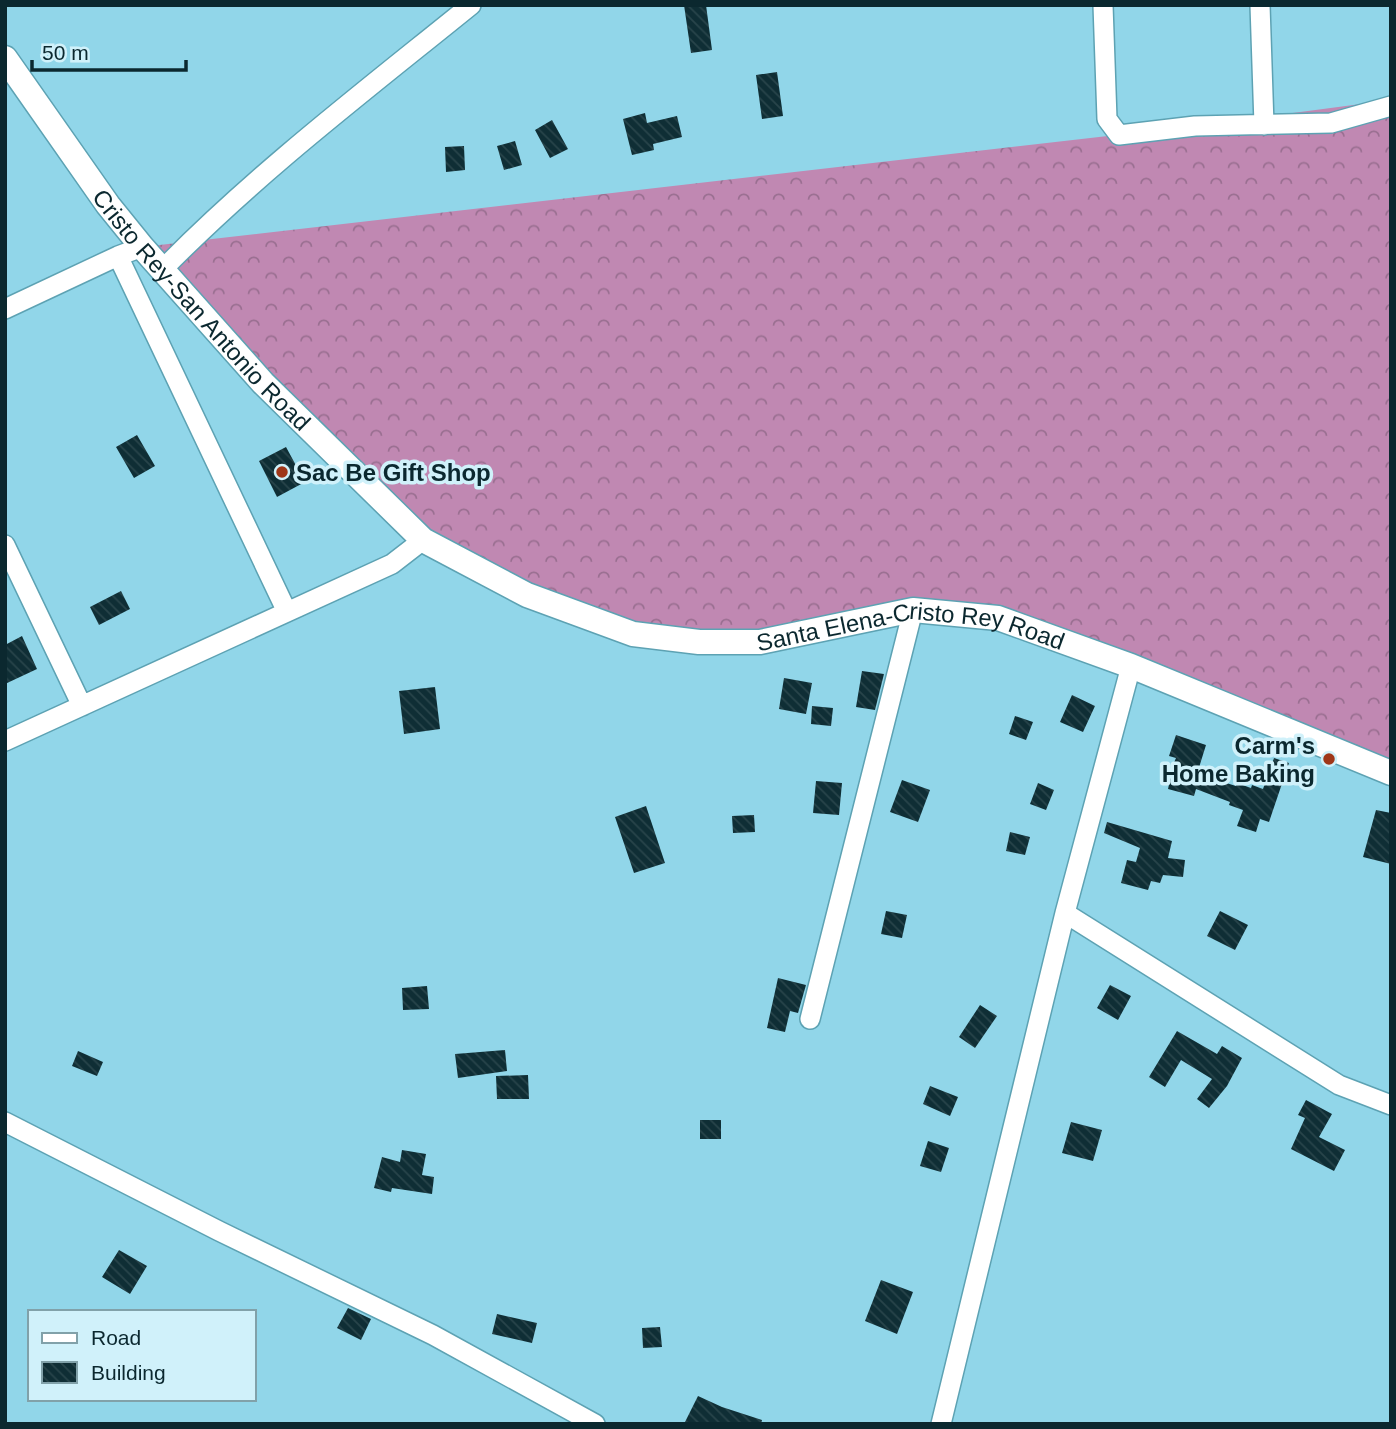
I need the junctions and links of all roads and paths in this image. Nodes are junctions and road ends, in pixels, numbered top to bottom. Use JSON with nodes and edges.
{"nodes":[{"id":1,"x":471,"y":5,"type":"edge"},
{"id":2,"x":1103,"y":5,"type":"edge"},
{"id":3,"x":1260,"y":5,"type":"edge"},
{"id":4,"x":5,"y":58,"type":"edge"},
{"id":5,"x":1391,"y":106,"type":"edge"},
{"id":6,"x":1264,"y":125,"type":"junction"},
{"id":7,"x":142,"y":247,"type":"junction"},
{"id":8,"x":118,"y":256,"type":"junction"},
{"id":9,"x":162,"y":270,"type":"junction"},
{"id":10,"x":5,"y":309,"type":"edge"},
{"id":11,"x":423,"y":540,"type":"junction"},
{"id":12,"x":5,"y":545,"type":"edge"},
{"id":13,"x":913,"y":610,"type":"junction"},
{"id":14,"x":287,"y":612,"type":"junction"},
{"id":15,"x":1131,"y":666,"type":"junction"},
{"id":16,"x":82,"y":706,"type":"junction"},
{"id":17,"x":5,"y":741,"type":"edge"},
{"id":18,"x":1391,"y":773,"type":"edge"},
{"id":19,"x":1065,"y":913,"type":"junction"},
{"id":20,"x":810,"y":1019,"type":"dead end"},
{"id":21,"x":1391,"y":1105,"type":"edge"},
{"id":22,"x":5,"y":1122,"type":"edge"},
{"id":23,"x":595,"y":1424,"type":"edge"},
{"id":24,"x":941,"y":1424,"type":"edge"}],
"edges":[{"from":1,"to":9,"type":"street"},
{"from":2,"to":6,"type":"street"},
{"from":3,"to":6,"type":"street"},
{"from":4,"to":7,"type":"main road","name":"Cristo Rey-San Antonio Road"},
{"from":5,"to":6,"type":"street"},
{"from":7,"to":8,"type":"street"},
{"from":7,"to":9,"type":"main road","name":"Cristo Rey-San Antonio Road"},
{"from":8,"to":10,"type":"street"},
{"from":8,"to":14,"type":"street"},
{"from":9,"to":11,"type":"main road","name":"Cristo Rey-San Antonio Road"},
{"from":11,"to":13,"type":"main road","name":"Santa Elena-Cristo Rey Road"},
{"from":11,"to":14,"type":"street"},
{"from":12,"to":16,"type":"street"},
{"from":13,"to":15,"type":"main road","name":"Santa Elena-Cristo Rey Road"},
{"from":13,"to":20,"type":"street"},
{"from":14,"to":16,"type":"street"},
{"from":15,"to":18,"type":"main road","name":"Santa Elena-Cristo Rey Road"},
{"from":15,"to":19,"type":"street"},
{"from":16,"to":17,"type":"street"},
{"from":19,"to":21,"type":"street"},
{"from":19,"to":24,"type":"street"},
{"from":22,"to":23,"type":"street"}]}
